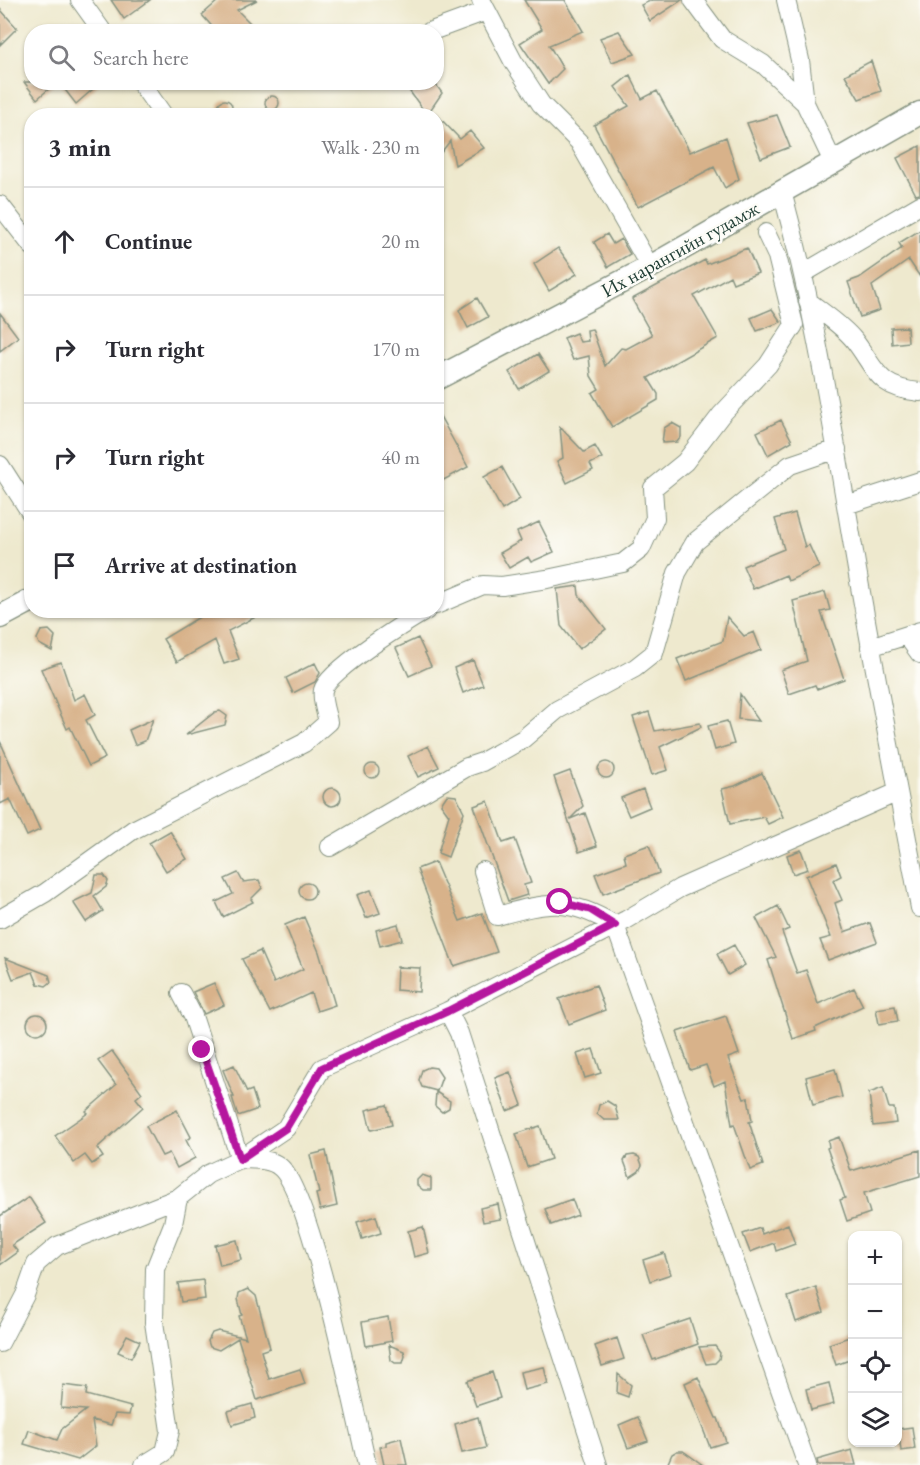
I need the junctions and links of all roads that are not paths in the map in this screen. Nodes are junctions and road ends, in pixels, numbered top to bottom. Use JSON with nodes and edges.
{"nodes":[{"id":1,"x":80,"y":0,"type":"edge"},
{"id":2,"x":693,"y":0,"type":"edge"},
{"id":3,"x":786,"y":0,"type":"edge"},
{"id":4,"x":484,"y":5,"type":"edge"},
{"id":5,"x":97,"y":24,"type":"edge"},
{"id":6,"x":444,"y":25,"type":"edge"},
{"id":7,"x":146,"y":90,"type":"edge"},
{"id":8,"x":805,"y":103,"type":"junction"},
{"id":9,"x":158,"y":108,"type":"edge"},
{"id":10,"x":920,"y":113,"type":"edge"},
{"id":11,"x":833,"y":162,"type":"junction"},
{"id":12,"x":782,"y":192,"type":"junction"},
{"id":13,"x":0,"y":205,"type":"edge"},
{"id":14,"x":920,"y":205,"type":"edge"},
{"id":15,"x":766,"y":233,"type":"dead end"},
{"id":16,"x":24,"y":236,"type":"edge"},
{"id":17,"x":650,"y":267,"type":"junction"},
{"id":18,"x":804,"y":273,"type":"junction"},
{"id":19,"x":808,"y":301,"type":"junction"},
{"id":20,"x":444,"y":375,"type":"edge"},
{"id":21,"x":920,"y":392,"type":"edge"},
{"id":22,"x":837,"y":449,"type":"junction"},
{"id":23,"x":0,"y":465,"type":"edge"},
{"id":24,"x":920,"y":481,"type":"edge"},
{"id":25,"x":24,"y":502,"type":"edge"},
{"id":26,"x":846,"y":506,"type":"junction"},
{"id":27,"x":444,"y":602,"type":"edge"},
{"id":28,"x":24,"y":604,"type":"edge"},
{"id":29,"x":0,"y":617,"type":"edge"},
{"id":30,"x":416,"y":618,"type":"edge"},
{"id":31,"x":914,"y":634,"type":"edge"},
{"id":32,"x":870,"y":647,"type":"junction"},
{"id":33,"x":920,"y":654,"type":"edge"},
{"id":34,"x":898,"y":792,"type":"junction"},
{"id":35,"x":330,"y":847,"type":"dead end"},
{"id":36,"x":483,"y":871,"type":"dead end"},
{"id":37,"x":920,"y":908,"type":"edge"},
{"id":38,"x":0,"y":919,"type":"edge"},
{"id":39,"x":615,"y":925,"type":"junction"},
{"id":40,"x":181,"y":993,"type":"dead end"},
{"id":41,"x":448,"y":1011,"type":"junction"},
{"id":42,"x":240,"y":1159,"type":"junction"},
{"id":43,"x":178,"y":1197,"type":"junction"},
{"id":44,"x":0,"y":1343,"type":"edge"},
{"id":45,"x":144,"y":1465,"type":"edge"},
{"id":46,"x":367,"y":1465,"type":"edge"},
{"id":47,"x":598,"y":1465,"type":"edge"},
{"id":48,"x":807,"y":1465,"type":"edge"}],
"edges":[{"from":1,"to":5,"type":"street"},
{"from":2,"to":8,"type":"street"},
{"from":3,"to":8,"type":"street"},
{"from":4,"to":6,"type":"street"},
{"from":4,"to":17,"type":"street"},
{"from":7,"to":9,"type":"street"},
{"from":8,"to":11,"type":"street"},
{"from":10,"to":11,"type":"main road","name":"Их нарангийн гудамж"},
{"from":11,"to":12,"type":"main road","name":"Их нарангийн гудамж"},
{"from":12,"to":17,"type":"main road","name":"Их нарангийн гудамж"},
{"from":12,"to":18,"type":"street"},
{"from":13,"to":16,"type":"street"},
{"from":14,"to":18,"type":"street"},
{"from":15,"to":27,"type":"street"},
{"from":17,"to":20,"type":"main road","name":"Их нарангийн гудамж"},
{"from":18,"to":19,"type":"street"},
{"from":19,"to":21,"type":"street"},
{"from":19,"to":22,"type":"street"},
{"from":22,"to":26,"type":"street"},
{"from":22,"to":35,"type":"street"},
{"from":23,"to":25,"type":"street"},
{"from":24,"to":26,"type":"street"},
{"from":26,"to":32,"type":"street"},
{"from":28,"to":29,"type":"main road"},
{"from":30,"to":38,"type":"street"},
{"from":31,"to":32,"type":"street"},
{"from":31,"to":33,"type":"street"},
{"from":32,"to":34,"type":"street"},
{"from":34,"to":37,"type":"street"},
{"from":34,"to":39,"type":"street"},
{"from":36,"to":39,"type":"street"},
{"from":39,"to":41,"type":"street"},
{"from":39,"to":48,"type":"street"},
{"from":40,"to":42,"type":"street"},
{"from":41,"to":42,"type":"street"},
{"from":41,"to":47,"type":"street"},
{"from":42,"to":43,"type":"street"},
{"from":42,"to":46,"type":"street"},
{"from":43,"to":44,"type":"street"},
{"from":43,"to":45,"type":"street"}]}
